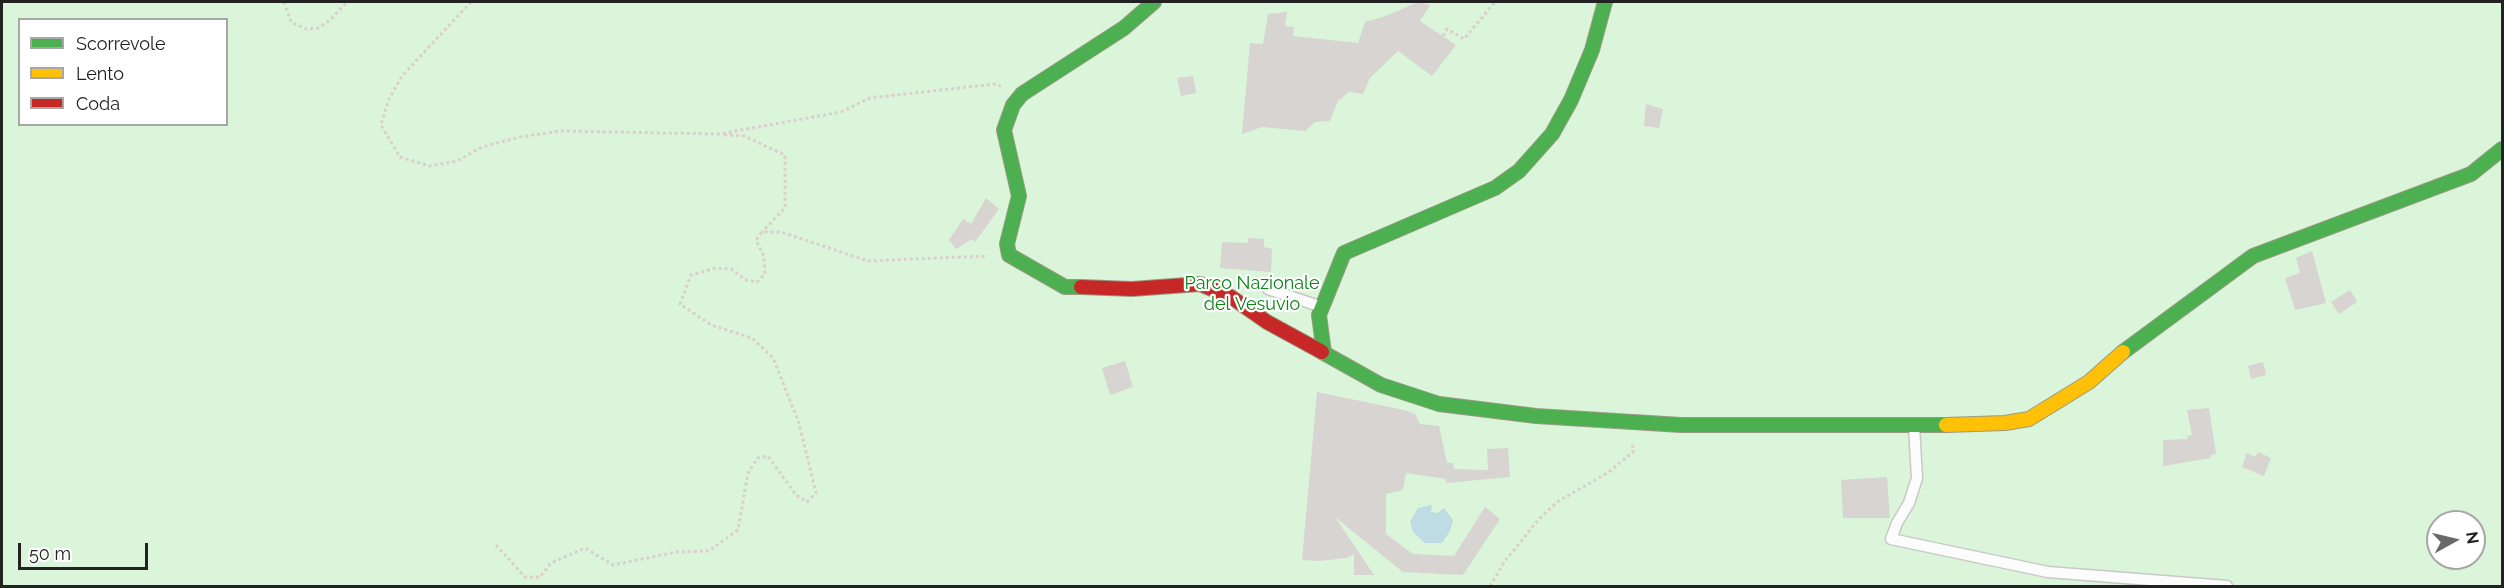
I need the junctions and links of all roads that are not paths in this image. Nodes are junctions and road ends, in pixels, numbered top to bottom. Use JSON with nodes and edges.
{"nodes":[{"id":1,"x":1154,"y":2,"type":"edge"},
{"id":2,"x":1605,"y":2,"type":"edge"},
{"id":3,"x":2502,"y":149,"type":"edge"},
{"id":4,"x":1268,"y":289,"type":"dead end"},
{"id":5,"x":1322,"y":307,"type":"junction"},
{"id":6,"x":1324,"y":353,"type":"junction"},
{"id":7,"x":1914,"y":426,"type":"junction"},
{"id":8,"x":2227,"y":586,"type":"edge"}],
"edges":[{"from":1,"to":6,"type":"street"},
{"from":2,"to":5,"type":"street"},
{"from":3,"to":7,"type":"street"},
{"from":4,"to":5,"type":"lane"},
{"from":5,"to":6,"type":"street"},
{"from":6,"to":7,"type":"street"},
{"from":7,"to":8,"type":"lane"}]}
